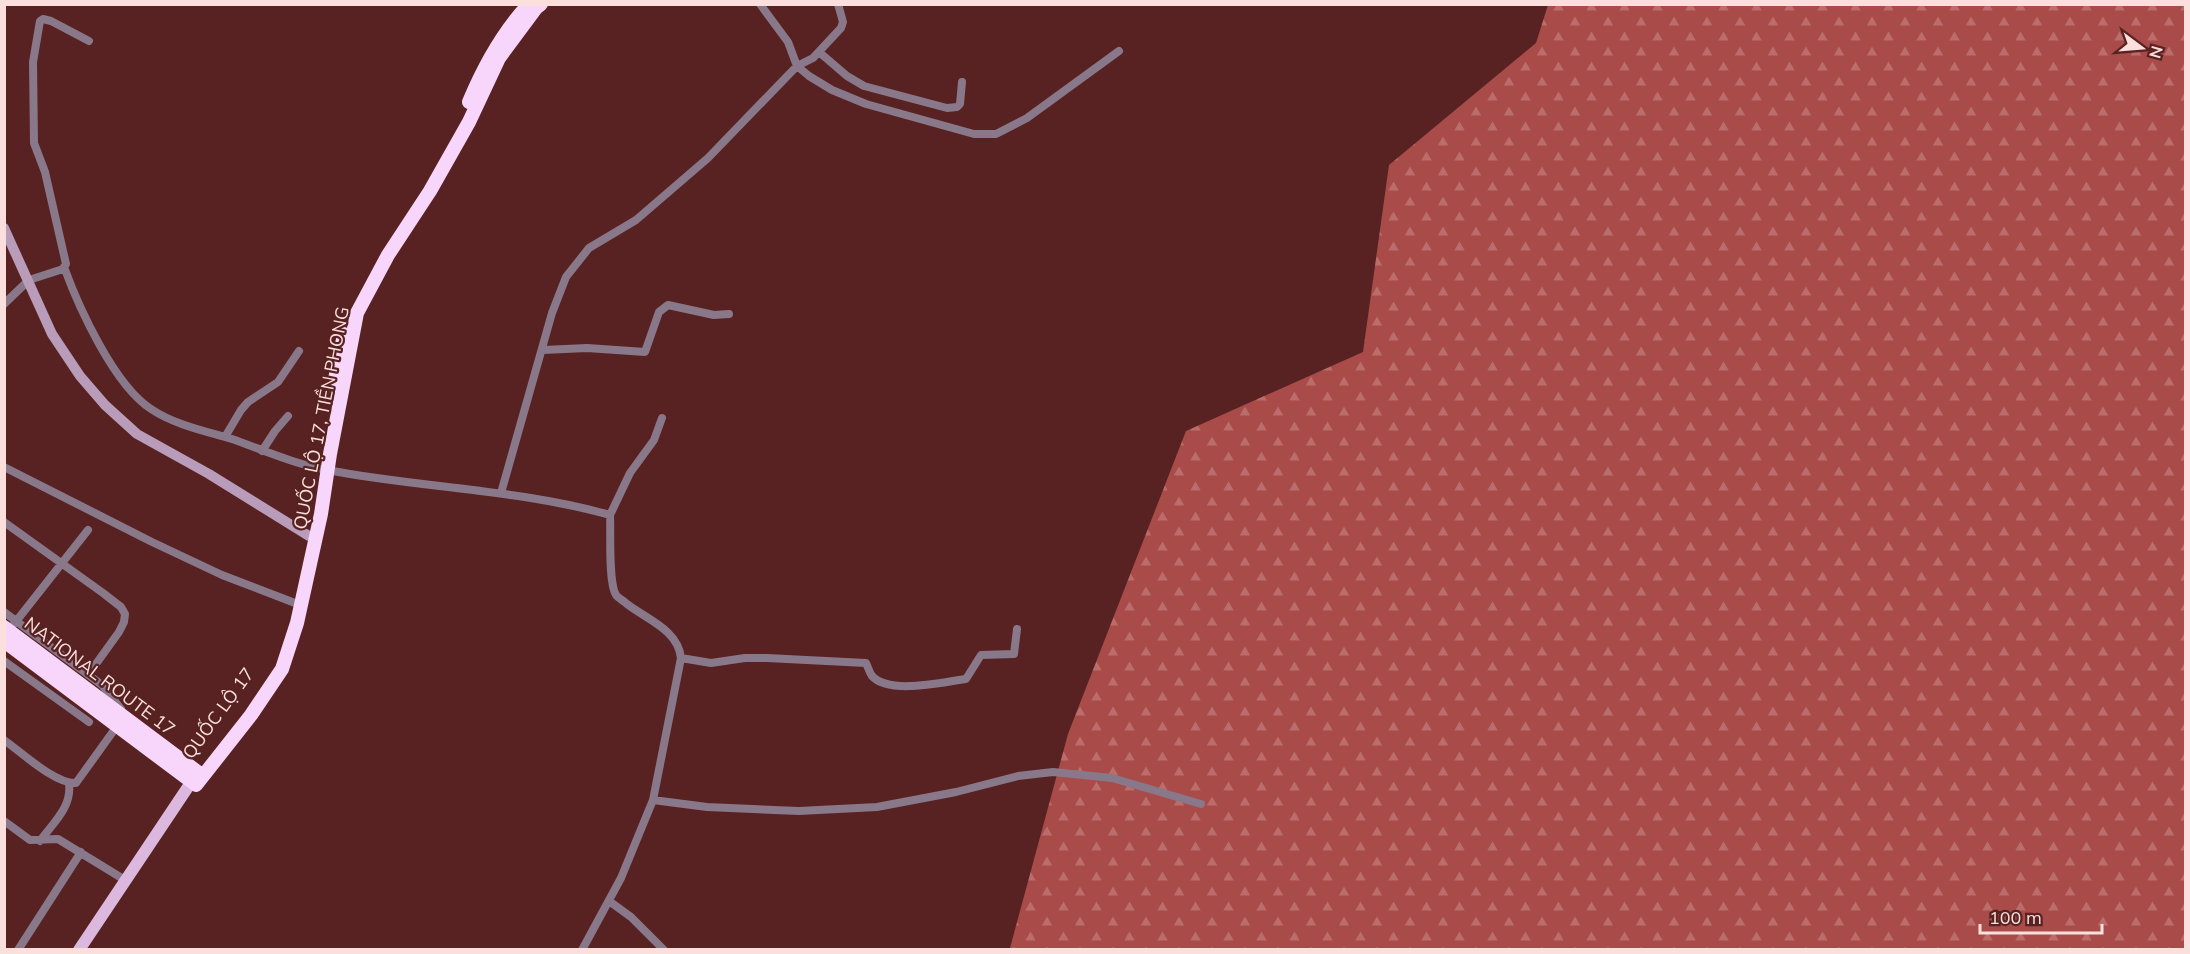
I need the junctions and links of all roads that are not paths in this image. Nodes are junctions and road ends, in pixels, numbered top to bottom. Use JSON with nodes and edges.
{"nodes":[{"id":1,"x":529,"y":4,"type":"edge"},
{"id":2,"x":541,"y":4,"type":"edge"},
{"id":3,"x":760,"y":4,"type":"edge"},
{"id":4,"x":838,"y":4,"type":"edge"},
{"id":5,"x":89,"y":41,"type":"dead end"},
{"id":6,"x":1119,"y":51,"type":"dead end"},
{"id":7,"x":819,"y":52,"type":"junction"},
{"id":8,"x":796,"y":66,"type":"junction"},
{"id":9,"x":962,"y":82,"type":"dead end"},
{"id":10,"x":4,"y":228,"type":"edge"},
{"id":11,"x":61,"y":269,"type":"junction"},
{"id":12,"x":32,"y":279,"type":"junction"},
{"id":13,"x":4,"y":304,"type":"edge"},
{"id":14,"x":729,"y":314,"type":"dead end"},
{"id":15,"x":543,"y":350,"type":"junction"},
{"id":16,"x":299,"y":351,"type":"dead end"},
{"id":17,"x":288,"y":416,"type":"dead end"},
{"id":18,"x":662,"y":418,"type":"dead end"},
{"id":19,"x":225,"y":437,"type":"junction"},
{"id":20,"x":262,"y":451,"type":"junction"},
{"id":21,"x":4,"y":467,"type":"edge"},
{"id":22,"x":324,"y":469,"type":"junction"},
{"id":23,"x":501,"y":493,"type":"junction"},
{"id":24,"x":610,"y":515,"type":"junction"},
{"id":25,"x":4,"y":522,"type":"edge"},
{"id":26,"x":88,"y":530,"type":"dead end"},
{"id":27,"x":313,"y":531,"type":"junction"},
{"id":28,"x":61,"y":563,"type":"junction"},
{"id":29,"x":295,"y":603,"type":"junction"},
{"id":30,"x":4,"y":612,"type":"edge"},
{"id":31,"x":1017,"y":629,"type":"dead end"},
{"id":32,"x":9,"y":630,"type":"edge"},
{"id":33,"x":681,"y":658,"type":"junction"},
{"id":34,"x":4,"y":661,"type":"edge"},
{"id":35,"x":88,"y":675,"type":"junction"},
{"id":36,"x":89,"y":722,"type":"dead end"},
{"id":37,"x":124,"y":724,"type":"junction"},
{"id":38,"x":4,"y":740,"type":"edge"},
{"id":39,"x":197,"y":779,"type":"junction"},
{"id":40,"x":69,"y":783,"type":"junction"},
{"id":41,"x":653,"y":800,"type":"junction"},
{"id":42,"x":1201,"y":804,"type":"dead end"},
{"id":43,"x":4,"y":821,"type":"edge"},
{"id":44,"x":40,"y":841,"type":"junction"},
{"id":45,"x":81,"y":852,"type":"junction"},
{"id":46,"x":125,"y":880,"type":"junction"},
{"id":47,"x":609,"y":901,"type":"junction"},
{"id":48,"x":18,"y":950,"type":"edge"},
{"id":49,"x":79,"y":950,"type":"edge"},
{"id":50,"x":88,"y":950,"type":"edge"},
{"id":51,"x":582,"y":950,"type":"edge"},
{"id":52,"x":664,"y":950,"type":"edge"}],
"edges":[{"from":1,"to":22,"type":"highway"},
{"from":2,"to":22,"type":"highway","name":"QUỐC LỘ 17, TIỀN PHONG"},
{"from":3,"to":8,"type":"street"},
{"from":4,"to":7,"type":"street"},
{"from":5,"to":11,"type":"street"},
{"from":6,"to":8,"type":"street"},
{"from":7,"to":8,"type":"street"},
{"from":7,"to":9,"type":"street"},
{"from":8,"to":15,"type":"street"},
{"from":10,"to":12,"type":"street"},
{"from":11,"to":12,"type":"street"},
{"from":11,"to":19,"type":"street"},
{"from":12,"to":13,"type":"street"},
{"from":12,"to":27,"type":"street"},
{"from":14,"to":15,"type":"street"},
{"from":15,"to":23,"type":"street"},
{"from":16,"to":19,"type":"street"},
{"from":17,"to":20,"type":"street"},
{"from":18,"to":24,"type":"street"},
{"from":19,"to":20,"type":"street"},
{"from":20,"to":22,"type":"street"},
{"from":21,"to":29,"type":"street"},
{"from":22,"to":23,"type":"street"},
{"from":22,"to":27,"type":"highway"},
{"from":23,"to":24,"type":"street"},
{"from":24,"to":33,"type":"street"},
{"from":25,"to":28,"type":"street"},
{"from":26,"to":28,"type":"street"},
{"from":27,"to":29,"type":"highway","name":"QUỐC LỘ 17"},
{"from":27,"to":39,"type":"highway","name":"QUỐC LỘ 17, TIỀN PHONG"},
{"from":28,"to":32,"type":"street"},
{"from":28,"to":35,"type":"street"},
{"from":29,"to":39,"type":"highway","name":"QUỐC LỘ 17"},
{"from":30,"to":32,"type":"street"},
{"from":31,"to":33,"type":"street"},
{"from":32,"to":35,"type":"street"},
{"from":32,"to":37,"type":"highway","name":"NATIONAL ROUTE 17"},
{"from":33,"to":41,"type":"street"},
{"from":34,"to":36,"type":"street"},
{"from":35,"to":37,"type":"street"},
{"from":37,"to":39,"type":"highway","name":"NATIONAL ROUTE 17"},
{"from":37,"to":40,"type":"street"},
{"from":38,"to":40,"type":"street"},
{"from":39,"to":46,"type":"main road"},
{"from":39,"to":50,"type":"main road"},
{"from":40,"to":44,"type":"street"},
{"from":41,"to":42,"type":"street"},
{"from":41,"to":47,"type":"street"},
{"from":43,"to":44,"type":"street"},
{"from":44,"to":45,"type":"street"},
{"from":45,"to":46,"type":"street"},
{"from":45,"to":48,"type":"street"},
{"from":46,"to":49,"type":"main road"},
{"from":47,"to":51,"type":"street"},
{"from":47,"to":52,"type":"street"}]}
